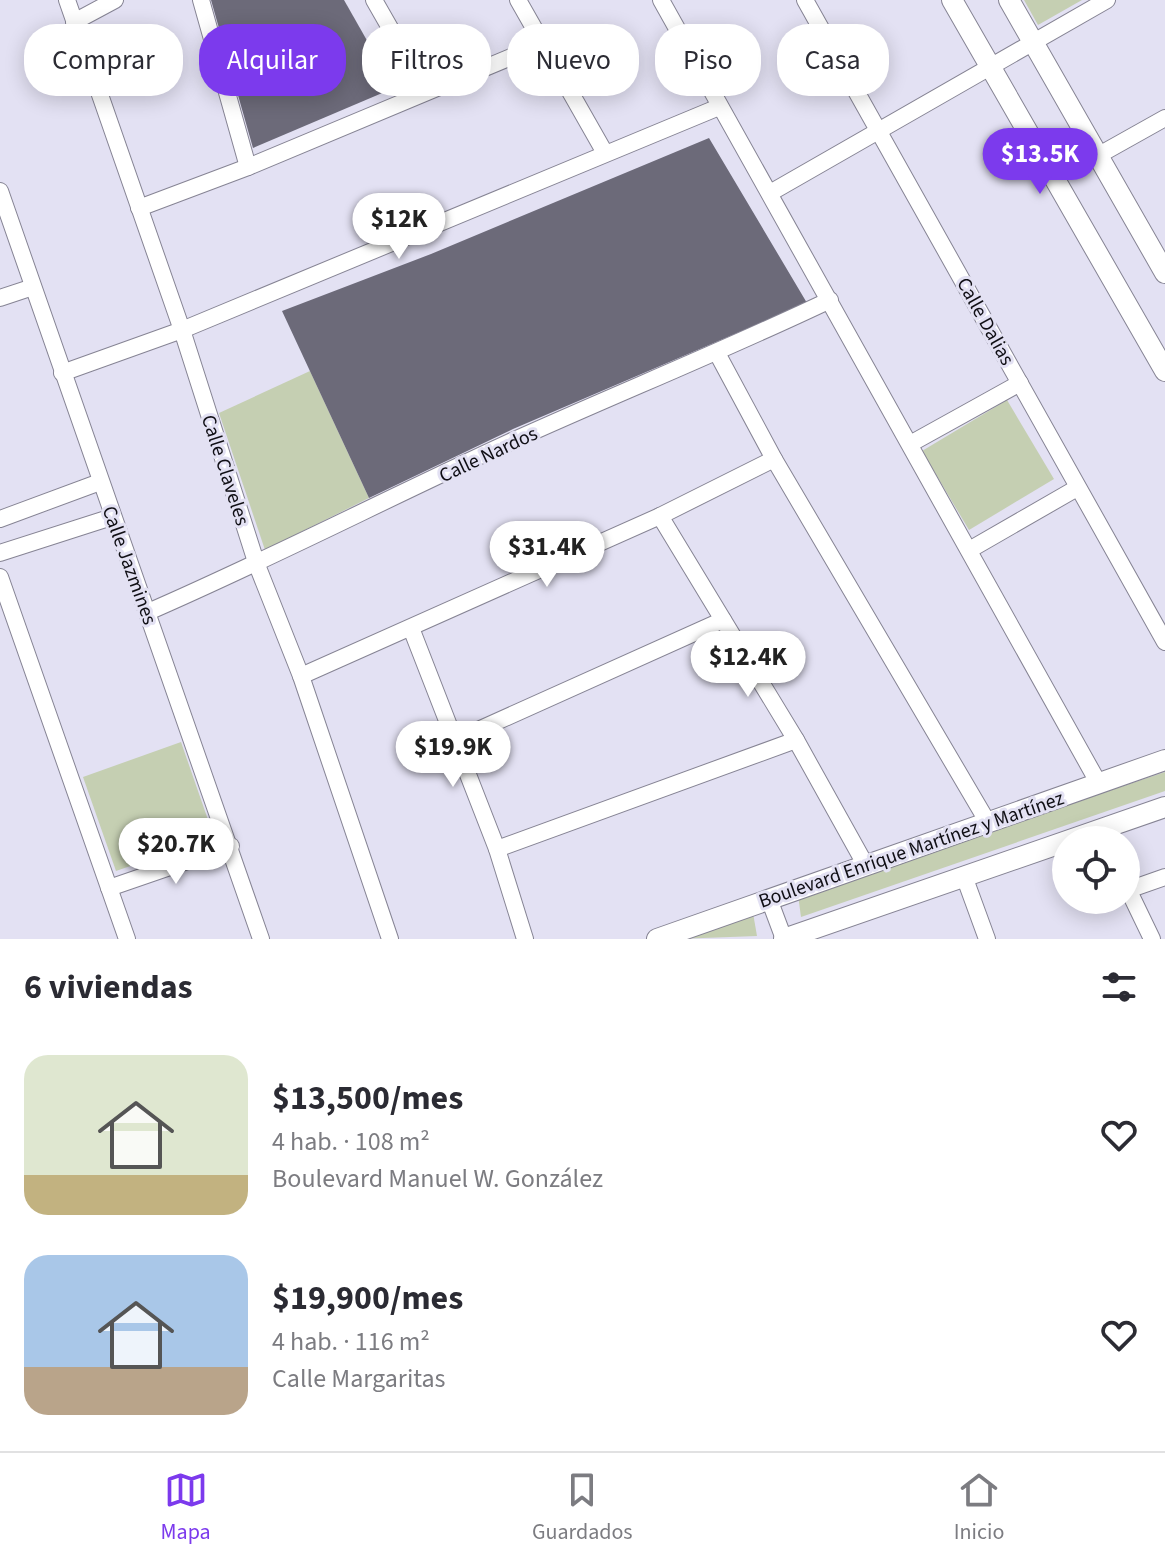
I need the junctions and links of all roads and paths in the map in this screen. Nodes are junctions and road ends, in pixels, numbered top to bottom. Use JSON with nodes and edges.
{"nodes":[{"id":1,"x":67,"y":0,"type":"edge"},
{"id":2,"x":115,"y":0,"type":"edge"},
{"id":3,"x":201,"y":0,"type":"edge"},
{"id":4,"x":374,"y":0,"type":"edge"},
{"id":5,"x":518,"y":0,"type":"edge"},
{"id":6,"x":661,"y":0,"type":"edge"},
{"id":7,"x":805,"y":0,"type":"edge"},
{"id":8,"x":952,"y":0,"type":"edge"},
{"id":9,"x":1009,"y":0,"type":"edge"},
{"id":10,"x":1107,"y":0,"type":"edge"},
{"id":11,"x":74,"y":22,"type":"junction"},
{"id":12,"x":388,"y":24,"type":"edge"},
{"id":13,"x":531,"y":24,"type":"edge"},
{"id":14,"x":1034,"y":41,"type":"junction"},
{"id":15,"x":991,"y":65,"type":"junction"},
{"id":16,"x":414,"y":96,"type":"edge"},
{"id":17,"x":572,"y":96,"type":"edge"},
{"id":18,"x":719,"y":107,"type":"junction"},
{"id":19,"x":1165,"y":118,"type":"edge"},
{"id":20,"x":880,"y":129,"type":"junction"},
{"id":21,"x":605,"y":153,"type":"junction"},
{"id":22,"x":1099,"y":155,"type":"junction"},
{"id":23,"x":248,"y":167,"type":"junction"},
{"id":24,"x":0,"y":191,"type":"edge"},
{"id":25,"x":770,"y":193,"type":"junction"},
{"id":26,"x":139,"y":208,"type":"junction"},
{"id":27,"x":1165,"y":273,"type":"edge"},
{"id":28,"x":33,"y":287,"type":"junction"},
{"id":29,"x":0,"y":298,"type":"edge"},
{"id":30,"x":830,"y":300,"type":"junction"},
{"id":31,"x":182,"y":330,"type":"junction"},
{"id":32,"x":717,"y":353,"type":"junction"},
{"id":33,"x":1165,"y":371,"type":"edge"},
{"id":34,"x":62,"y":373,"type":"junction"},
{"id":35,"x":1020,"y":383,"type":"junction"},
{"id":36,"x":910,"y":444,"type":"junction"},
{"id":37,"x":774,"y":459,"type":"junction"},
{"id":38,"x":100,"y":482,"type":"junction"},
{"id":39,"x":1077,"y":488,"type":"junction"},
{"id":40,"x":660,"y":516,"type":"junction"},
{"id":41,"x":112,"y":517,"type":"junction"},
{"id":42,"x":0,"y":519,"type":"edge"},
{"id":43,"x":971,"y":549,"type":"junction"},
{"id":44,"x":0,"y":553,"type":"edge"},
{"id":45,"x":257,"y":565,"type":"junction"},
{"id":46,"x":0,"y":577,"type":"edge"},
{"id":47,"x":148,"y":612,"type":"junction"},
{"id":48,"x":723,"y":620,"type":"junction"},
{"id":49,"x":411,"y":628,"type":"junction"},
{"id":50,"x":1165,"y":642,"type":"edge"},
{"id":51,"x":301,"y":676,"type":"junction"},
{"id":52,"x":456,"y":740,"type":"junction"},
{"id":53,"x":796,"y":740,"type":"junction"},
{"id":54,"x":1165,"y":760,"type":"edge"},
{"id":55,"x":1099,"y":784,"type":"junction"},
{"id":56,"x":1165,"y":807,"type":"edge"},
{"id":57,"x":987,"y":821,"type":"junction"},
{"id":58,"x":1120,"y":826,"type":"edge"},
{"id":59,"x":231,"y":846,"type":"junction"},
{"id":60,"x":497,"y":849,"type":"junction"},
{"id":61,"x":1052,"y":849,"type":"edge"},
{"id":62,"x":865,"y":864,"type":"junction"},
{"id":63,"x":964,"y":876,"type":"junction"},
{"id":64,"x":1165,"y":877,"type":"edge"},
{"id":65,"x":1140,"y":884,"type":"edge"},
{"id":66,"x":109,"y":888,"type":"junction"},
{"id":67,"x":769,"y":899,"type":"junction"},
{"id":68,"x":1140,"y":914,"type":"edge"},
{"id":69,"x":127,"y":939,"type":"edge"},
{"id":70,"x":261,"y":939,"type":"edge"},
{"id":71,"x":390,"y":939,"type":"edge"},
{"id":72,"x":525,"y":939,"type":"edge"},
{"id":73,"x":657,"y":939,"type":"edge"},
{"id":74,"x":784,"y":939,"type":"edge"},
{"id":75,"x":987,"y":939,"type":"edge"},
{"id":76,"x":1152,"y":939,"type":"edge"}],
"edges":[{"from":1,"to":11,"type":"street","name":"Calle Claveles"},
{"from":2,"to":11,"type":"street"},
{"from":3,"to":23,"type":"street"},
{"from":4,"to":12,"type":"street"},
{"from":5,"to":13,"type":"street"},
{"from":6,"to":18,"type":"street"},
{"from":7,"to":20,"type":"street","name":"Calle Dalias"},
{"from":8,"to":15,"type":"street"},
{"from":9,"to":14,"type":"street"},
{"from":10,"to":14,"type":"street"},
{"from":11,"to":26,"type":"street","name":"Calle Claveles"},
{"from":14,"to":15,"type":"street"},
{"from":14,"to":22,"type":"street"},
{"from":15,"to":20,"type":"street"},
{"from":15,"to":33,"type":"street"},
{"from":16,"to":23,"type":"street"},
{"from":17,"to":21,"type":"street"},
{"from":18,"to":21,"type":"street"},
{"from":18,"to":25,"type":"street"},
{"from":19,"to":22,"type":"street"},
{"from":20,"to":25,"type":"street"},
{"from":20,"to":35,"type":"street","name":"Calle Dalias"},
{"from":21,"to":31,"type":"street"},
{"from":22,"to":27,"type":"street"},
{"from":23,"to":26,"type":"street"},
{"from":24,"to":28,"type":"street","name":"Calle Jazmines"},
{"from":25,"to":30,"type":"street"},
{"from":26,"to":31,"type":"street","name":"Calle Claveles"},
{"from":28,"to":29,"type":"street"},
{"from":28,"to":34,"type":"street","name":"Calle Jazmines"},
{"from":30,"to":32,"type":"street","name":"Calle Nardos"},
{"from":30,"to":36,"type":"street"},
{"from":31,"to":34,"type":"street"},
{"from":31,"to":45,"type":"street","name":"Calle Claveles"},
{"from":32,"to":37,"type":"street"},
{"from":32,"to":45,"type":"street","name":"Calle Nardos"},
{"from":34,"to":38,"type":"street","name":"Calle Jazmines"},
{"from":35,"to":36,"type":"street"},
{"from":35,"to":39,"type":"street","name":"Calle Dalias"},
{"from":36,"to":43,"type":"street"},
{"from":37,"to":40,"type":"street"},
{"from":37,"to":57,"type":"street"},
{"from":38,"to":41,"type":"street","name":"Calle Jazmines"},
{"from":38,"to":42,"type":"street"},
{"from":39,"to":43,"type":"street"},
{"from":39,"to":50,"type":"street","name":"Calle Dalias"},
{"from":40,"to":48,"type":"street"},
{"from":40,"to":49,"type":"street"},
{"from":41,"to":44,"type":"street"},
{"from":41,"to":47,"type":"street","name":"Calle Jazmines"},
{"from":43,"to":55,"type":"street"},
{"from":45,"to":47,"type":"street","name":"Calle Nardos"},
{"from":45,"to":51,"type":"street","name":"Calle Claveles"},
{"from":46,"to":66,"type":"street"},
{"from":47,"to":59,"type":"street","name":"Calle Jazmines"},
{"from":48,"to":52,"type":"street"},
{"from":48,"to":53,"type":"street"},
{"from":49,"to":51,"type":"street"},
{"from":49,"to":52,"type":"street"},
{"from":51,"to":71,"type":"street","name":"Calle Claveles"},
{"from":52,"to":60,"type":"street"},
{"from":53,"to":60,"type":"street"},
{"from":53,"to":62,"type":"street"},
{"from":54,"to":55,"type":"street","name":"Boulevard Enrique Martínez y Martínez"},
{"from":55,"to":57,"type":"street","name":"Boulevard Enrique Martínez y Martínez"},
{"from":56,"to":58,"type":"street","name":"Boulevard Enrique Martínez y Martínez"},
{"from":57,"to":62,"type":"street","name":"Boulevard Enrique Martínez y Martínez"},
{"from":59,"to":66,"type":"street"},
{"from":59,"to":70,"type":"street","name":"Calle Jazmines"},
{"from":60,"to":72,"type":"street"},
{"from":61,"to":63,"type":"street","name":"Boulevard Enrique Martínez y Martínez"},
{"from":62,"to":67,"type":"street","name":"Boulevard Enrique Martínez y Martínez"},
{"from":63,"to":74,"type":"street","name":"Boulevard Enrique Martínez y Martínez"},
{"from":63,"to":75,"type":"street"},
{"from":64,"to":65,"type":"street"},
{"from":66,"to":69,"type":"street"},
{"from":67,"to":73,"type":"street","name":"Boulevard Enrique Martínez y Martínez"},
{"from":67,"to":74,"type":"street"},
{"from":68,"to":76,"type":"street"}]}
